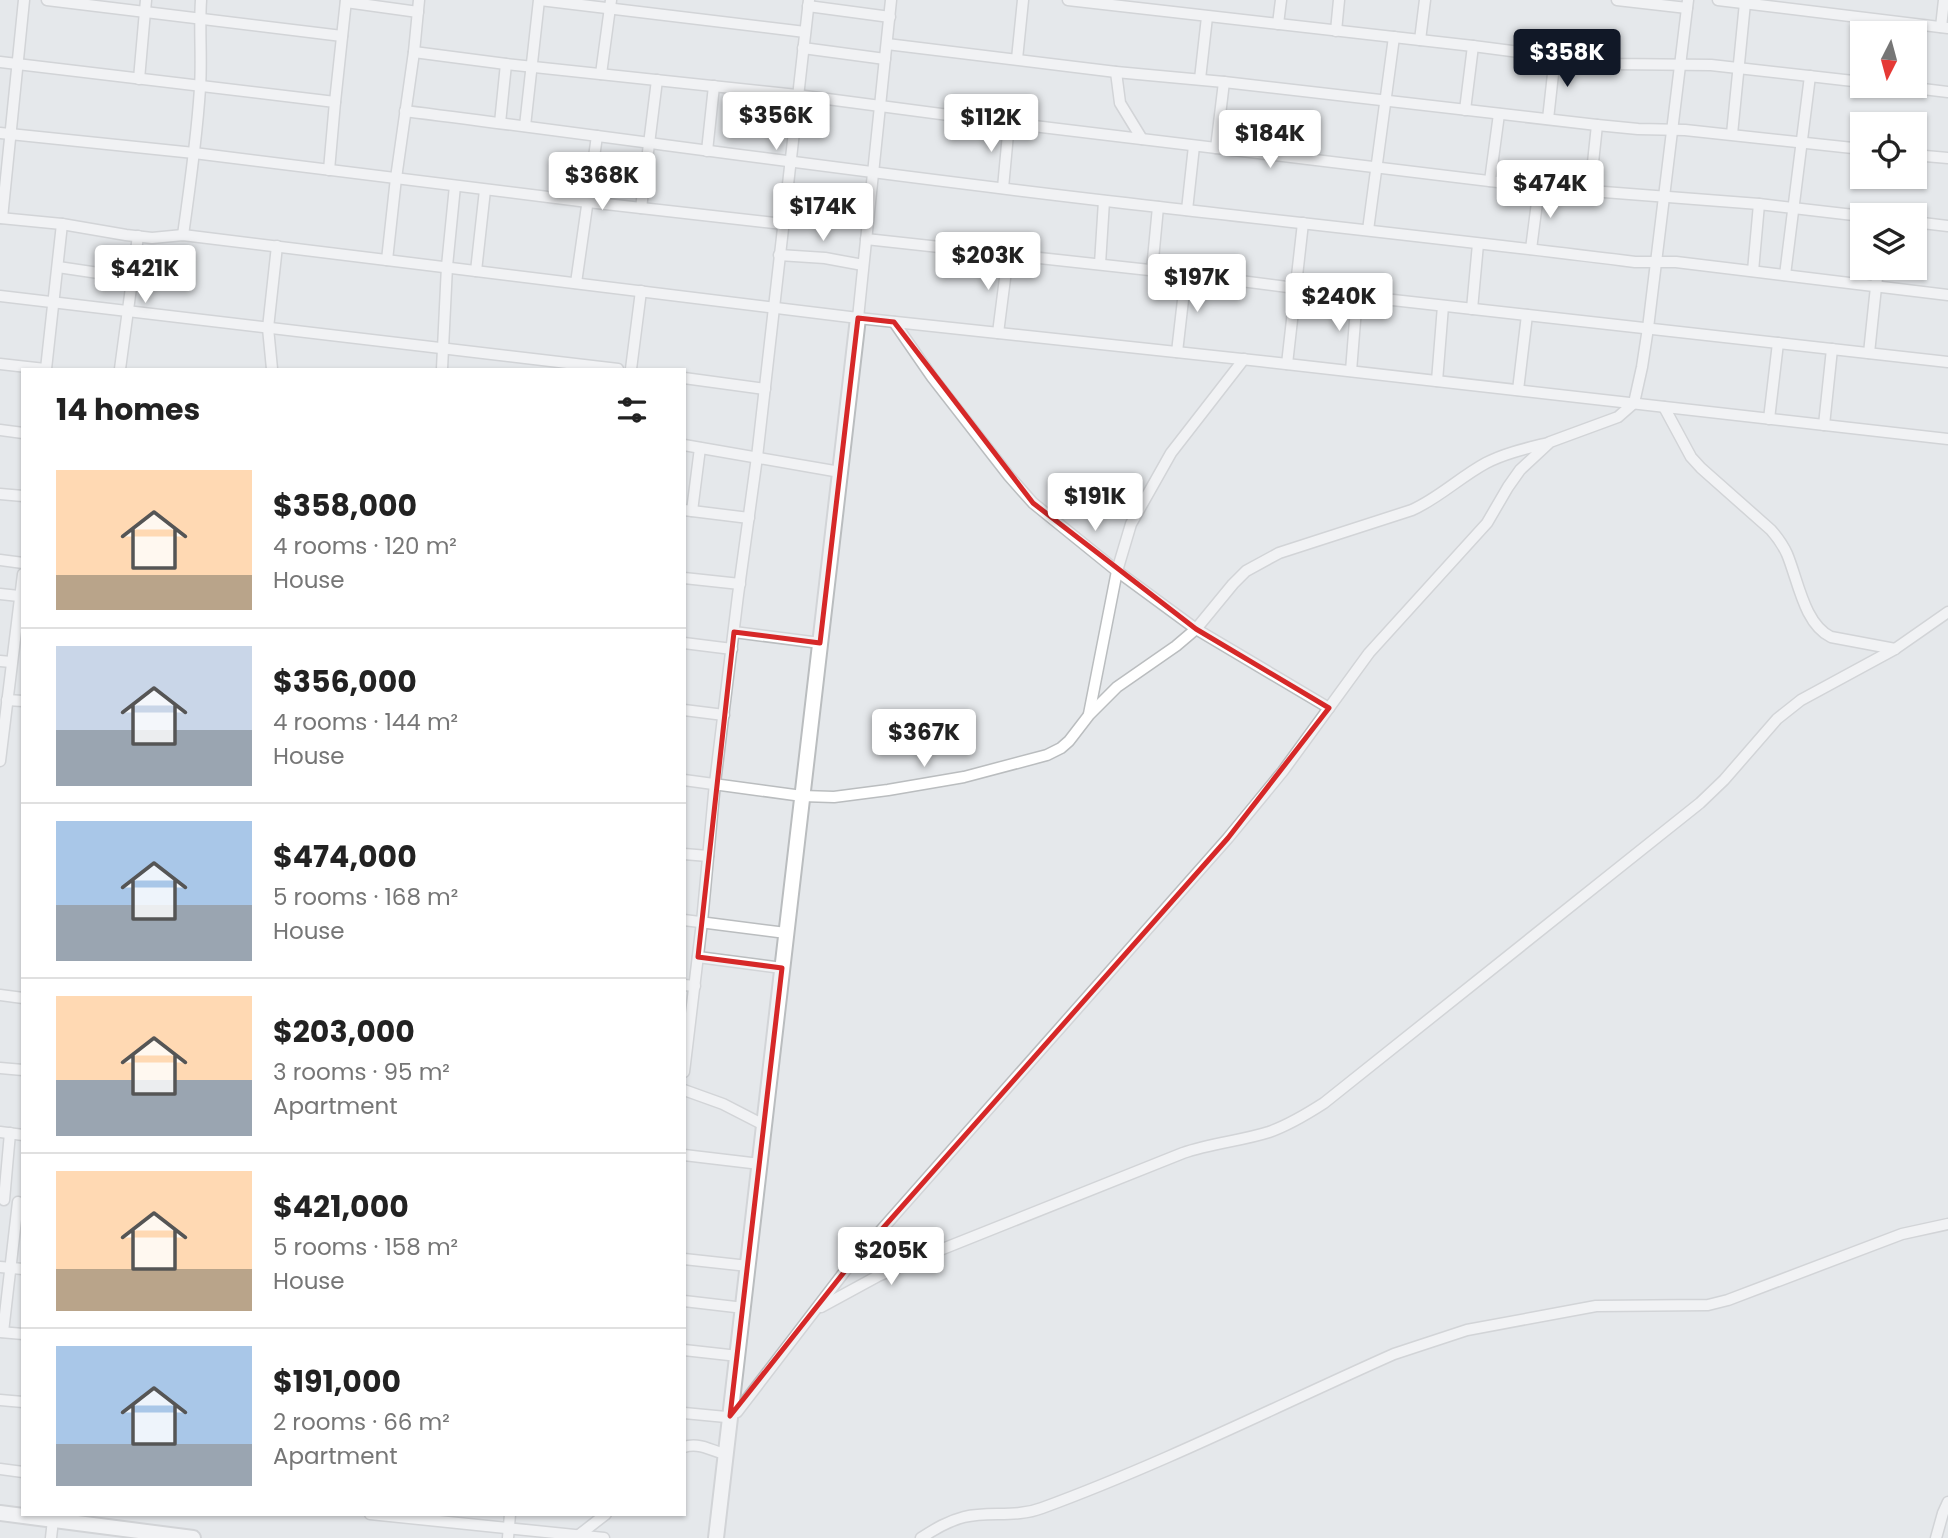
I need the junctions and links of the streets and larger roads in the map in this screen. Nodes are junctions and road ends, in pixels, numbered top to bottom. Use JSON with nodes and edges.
{"nodes":[{"id":1,"x":24,"y":0,"type":"edge"},
{"id":2,"x":47,"y":0,"type":"edge"},
{"id":3,"x":146,"y":0,"type":"edge"},
{"id":4,"x":201,"y":0,"type":"edge"},
{"id":5,"x":419,"y":0,"type":"edge"},
{"id":6,"x":539,"y":0,"type":"edge"},
{"id":7,"x":891,"y":0,"type":"edge"},
{"id":8,"x":1023,"y":0,"type":"edge"},
{"id":9,"x":1068,"y":0,"type":"edge"},
{"id":10,"x":1281,"y":0,"type":"edge"},
{"id":11,"x":1339,"y":0,"type":"edge"},
{"id":12,"x":1425,"y":0,"type":"edge"},
{"id":13,"x":1617,"y":0,"type":"edge"},
{"id":14,"x":1718,"y":0,"type":"edge"},
{"id":15,"x":1944,"y":0,"type":"edge"},
{"id":16,"x":346,"y":1,"type":"edge"},
{"id":17,"x":808,"y":3,"type":"edge"},
{"id":18,"x":1745,"y":3,"type":"junction"},
{"id":19,"x":611,"y":4,"type":"edge"},
{"id":20,"x":1687,"y":4,"type":"edge"},
{"id":21,"x":1153,"y":5,"type":"edge"},
{"id":22,"x":145,"y":12,"type":"junction"},
{"id":23,"x":418,"y":12,"type":"junction"},
{"id":24,"x":890,"y":17,"type":"junction"},
{"id":25,"x":1207,"y":17,"type":"junction"},
{"id":26,"x":200,"y":18,"type":"junction"},
{"id":27,"x":1883,"y":20,"type":"joint"},
{"id":28,"x":1278,"y":24,"type":"junction"},
{"id":29,"x":1944,"y":27,"type":"edge"},
{"id":30,"x":1336,"y":31,"type":"junction"},
{"id":31,"x":805,"y":32,"type":"junction"},
{"id":32,"x":342,"y":36,"type":"junction"},
{"id":33,"x":1394,"y":37,"type":"junction"},
{"id":34,"x":1420,"y":40,"type":"junction"},
{"id":35,"x":887,"y":44,"type":"junction"},
{"id":36,"x":1473,"y":46,"type":"junction"},
{"id":37,"x":803,"y":48,"type":"junction"},
{"id":38,"x":414,"y":51,"type":"junction"},
{"id":39,"x":1555,"y":56,"type":"junction"},
{"id":40,"x":885,"y":59,"type":"junction"},
{"id":41,"x":1017,"y":59,"type":"junction"},
{"id":42,"x":0,"y":62,"type":"edge"},
{"id":43,"x":16,"y":64,"type":"junction"},
{"id":44,"x":506,"y":64,"type":"junction"},
{"id":45,"x":1680,"y":65,"type":"junction"},
{"id":46,"x":531,"y":66,"type":"junction"},
{"id":47,"x":1738,"y":67,"type":"junction"},
{"id":48,"x":1116,"y":72,"type":"junction"},
{"id":49,"x":601,"y":74,"type":"junction"},
{"id":50,"x":1810,"y":76,"type":"junction"},
{"id":51,"x":139,"y":79,"type":"junction"},
{"id":52,"x":1200,"y":79,"type":"junction"},
{"id":53,"x":657,"y":80,"type":"junction"},
{"id":54,"x":1850,"y":81,"type":"edge"},
{"id":55,"x":1224,"y":82,"type":"junction"},
{"id":56,"x":200,"y":86,"type":"junction"},
{"id":57,"x":714,"y":86,"type":"junction"},
{"id":58,"x":1927,"y":89,"type":"edge"},
{"id":59,"x":1948,"y":92,"type":"edge"},
{"id":60,"x":797,"y":95,"type":"junction"},
{"id":61,"x":1386,"y":101,"type":"junction"},
{"id":62,"x":335,"y":102,"type":"junction"},
{"id":63,"x":881,"y":106,"type":"junction"},
{"id":64,"x":1465,"y":110,"type":"junction"},
{"id":65,"x":405,"y":111,"type":"junction"},
{"id":66,"x":1499,"y":114,"type":"junction"},
{"id":67,"x":1548,"y":119,"type":"junction"},
{"id":68,"x":500,"y":123,"type":"junction"},
{"id":69,"x":1009,"y":123,"type":"junction"},
{"id":70,"x":1597,"y":125,"type":"junction"},
{"id":71,"x":525,"y":127,"type":"junction"},
{"id":72,"x":1672,"y":129,"type":"junction"},
{"id":73,"x":5,"y":133,"type":"edge"},
{"id":74,"x":1731,"y":134,"type":"junction"},
{"id":75,"x":597,"y":136,"type":"junction"},
{"id":76,"x":1142,"y":139,"type":"junction"},
{"id":77,"x":1802,"y":142,"type":"junction"},
{"id":78,"x":649,"y":144,"type":"junction"},
{"id":79,"x":1194,"y":146,"type":"junction"},
{"id":80,"x":1216,"y":148,"type":"junction"},
{"id":81,"x":1850,"y":148,"type":"edge"},
{"id":82,"x":707,"y":151,"type":"junction"},
{"id":83,"x":194,"y":153,"type":"junction"},
{"id":84,"x":1927,"y":156,"type":"edge"},
{"id":85,"x":1948,"y":158,"type":"edge"},
{"id":86,"x":791,"y":161,"type":"junction"},
{"id":87,"x":1377,"y":167,"type":"junction"},
{"id":88,"x":329,"y":170,"type":"junction"},
{"id":89,"x":873,"y":171,"type":"junction"},
{"id":90,"x":396,"y":178,"type":"junction"},
{"id":91,"x":1490,"y":181,"type":"junction"},
{"id":92,"x":455,"y":186,"type":"junction"},
{"id":93,"x":1539,"y":187,"type":"junction"},
{"id":94,"x":1003,"y":188,"type":"junction"},
{"id":95,"x":485,"y":190,"type":"junction"},
{"id":96,"x":1590,"y":191,"type":"junction"},
{"id":97,"x":1663,"y":197,"type":"junction"},
{"id":98,"x":1104,"y":201,"type":"junction"},
{"id":99,"x":588,"y":202,"type":"junction"},
{"id":100,"x":1759,"y":204,"type":"junction"},
{"id":101,"x":1158,"y":207,"type":"junction"},
{"id":102,"x":642,"y":208,"type":"junction"},
{"id":103,"x":1793,"y":208,"type":"junction"},
{"id":104,"x":1187,"y":211,"type":"junction"},
{"id":105,"x":1850,"y":215,"type":"edge"},
{"id":106,"x":1,"y":218,"type":"edge"},
{"id":107,"x":1303,"y":223,"type":"junction"},
{"id":108,"x":62,"y":224,"type":"junction"},
{"id":109,"x":783,"y":224,"type":"junction"},
{"id":110,"x":1927,"y":224,"type":"edge"},
{"id":111,"x":1948,"y":226,"type":"edge"},
{"id":112,"x":1368,"y":230,"type":"junction"},
{"id":113,"x":183,"y":235,"type":"junction"},
{"id":114,"x":138,"y":236,"type":"junction"},
{"id":115,"x":866,"y":239,"type":"junction"},
{"id":116,"x":1478,"y":244,"type":"junction"},
{"id":117,"x":277,"y":246,"type":"junction"},
{"id":118,"x":1531,"y":249,"type":"junction"},
{"id":119,"x":779,"y":254,"type":"junction"},
{"id":120,"x":1008,"y":255,"type":"junction"},
{"id":121,"x":387,"y":260,"type":"junction"},
{"id":122,"x":1656,"y":261,"type":"junction"},
{"id":123,"x":1100,"y":264,"type":"junction"},
{"id":124,"x":863,"y":265,"type":"junction"},
{"id":125,"x":447,"y":266,"type":"junction"},
{"id":126,"x":58,"y":267,"type":"junction"},
{"id":127,"x":1152,"y":270,"type":"junction"},
{"id":128,"x":476,"y":271,"type":"junction"},
{"id":129,"x":1753,"y":271,"type":"junction"},
{"id":130,"x":1186,"y":274,"type":"junction"},
{"id":131,"x":1785,"y":275,"type":"junction"},
{"id":132,"x":132,"y":278,"type":"junction"},
{"id":133,"x":1877,"y":280,"type":"edge"},
{"id":134,"x":576,"y":283,"type":"junction"},
{"id":135,"x":1876,"y":286,"type":"junction"},
{"id":136,"x":1295,"y":288,"type":"junction"},
{"id":137,"x":640,"y":291,"type":"junction"},
{"id":138,"x":1948,"y":295,"type":"edge"},
{"id":139,"x":0,"y":296,"type":"edge"},
{"id":140,"x":1357,"y":296,"type":"junction"},
{"id":141,"x":54,"y":303,"type":"junction"},
{"id":142,"x":1443,"y":306,"type":"junction"},
{"id":143,"x":774,"y":307,"type":"junction"},
{"id":144,"x":1472,"y":309,"type":"junction"},
{"id":145,"x":129,"y":311,"type":"junction"},
{"id":146,"x":1527,"y":315,"type":"junction"},
{"id":147,"x":858,"y":318,"type":"junction"},
{"id":148,"x":894,"y":321,"type":"junction"},
{"id":149,"x":268,"y":328,"type":"junction"},
{"id":150,"x":1648,"y":328,"type":"junction"},
{"id":151,"x":998,"y":333,"type":"junction"},
{"id":152,"x":1778,"y":343,"type":"junction"},
{"id":153,"x":444,"y":348,"type":"junction"},
{"id":154,"x":1832,"y":349,"type":"junction"},
{"id":155,"x":1177,"y":352,"type":"junction"},
{"id":156,"x":1869,"y":353,"type":"junction"},
{"id":157,"x":1244,"y":359,"type":"junction"},
{"id":158,"x":1948,"y":362,"type":"edge"},
{"id":159,"x":0,"y":364,"type":"edge"},
{"id":160,"x":1287,"y":364,"type":"junction"},
{"id":161,"x":568,"y":366,"type":"edge"},
{"id":162,"x":36,"y":368,"type":"edge"},
{"id":163,"x":45,"y":368,"type":"edge"},
{"id":164,"x":120,"y":368,"type":"edge"},
{"id":165,"x":272,"y":368,"type":"edge"},
{"id":166,"x":442,"y":368,"type":"edge"},
{"id":167,"x":601,"y":368,"type":"edge"},
{"id":168,"x":631,"y":368,"type":"edge"},
{"id":169,"x":1352,"y":371,"type":"junction"},
{"id":170,"x":686,"y":378,"type":"edge"},
{"id":171,"x":1437,"y":381,"type":"junction"},
{"id":172,"x":765,"y":388,"type":"junction"},
{"id":173,"x":1518,"y":390,"type":"junction"},
{"id":174,"x":1634,"y":403,"type":"junction"},
{"id":175,"x":1664,"y":407,"type":"junction"},
{"id":176,"x":1769,"y":419,"type":"junction"},
{"id":177,"x":1824,"y":425,"type":"junction"},
{"id":178,"x":0,"y":430,"type":"edge"},
{"id":179,"x":21,"y":433,"type":"edge"},
{"id":180,"x":1948,"y":439,"type":"edge"},
{"id":181,"x":1550,"y":442,"type":"junction"},
{"id":182,"x":686,"y":445,"type":"edge"},
{"id":183,"x":700,"y":448,"type":"junction"},
{"id":184,"x":757,"y":457,"type":"junction"},
{"id":185,"x":840,"y":472,"type":"junction"},
{"id":186,"x":0,"y":494,"type":"edge"},
{"id":187,"x":21,"y":496,"type":"edge"},
{"id":188,"x":688,"y":511,"type":"edge"},
{"id":189,"x":749,"y":518,"type":"junction"},
{"id":190,"x":0,"y":560,"type":"edge"},
{"id":191,"x":21,"y":563,"type":"edge"},
{"id":192,"x":1117,"y":570,"type":"junction"},
{"id":193,"x":686,"y":578,"type":"edge"},
{"id":194,"x":740,"y":584,"type":"junction"},
{"id":195,"x":21,"y":586,"type":"edge"},
{"id":196,"x":0,"y":594,"type":"edge"},
{"id":197,"x":19,"y":596,"type":"junction"},
{"id":198,"x":1948,"y":612,"type":"edge"},
{"id":199,"x":1196,"y":629,"type":"junction"},
{"id":200,"x":19,"y":630,"type":"edge"},
{"id":201,"x":734,"y":632,"type":"junction"},
{"id":202,"x":686,"y":643,"type":"edge"},
{"id":203,"x":820,"y":643,"type":"junction"},
{"id":204,"x":732,"y":649,"type":"junction"},
{"id":205,"x":1895,"y":649,"type":"junction"},
{"id":206,"x":0,"y":661,"type":"edge"},
{"id":207,"x":11,"y":662,"type":"junction"},
{"id":208,"x":7,"y":700,"type":"junction"},
{"id":209,"x":21,"y":701,"type":"edge"},
{"id":210,"x":1329,"y":708,"type":"junction"},
{"id":211,"x":686,"y":710,"type":"edge"},
{"id":212,"x":724,"y":715,"type":"junction"},
{"id":213,"x":1089,"y":715,"type":"junction"},
{"id":214,"x":2,"y":728,"type":"edge"},
{"id":215,"x":0,"y":761,"type":"edge"},
{"id":216,"x":686,"y":780,"type":"edge"},
{"id":217,"x":715,"y":783,"type":"junction"},
{"id":218,"x":802,"y":796,"type":"junction"},
{"id":219,"x":686,"y":854,"type":"edge"},
{"id":220,"x":708,"y":856,"type":"junction"},
{"id":221,"x":686,"y":920,"type":"edge"},
{"id":222,"x":702,"y":922,"type":"junction"},
{"id":223,"x":786,"y":933,"type":"junction"},
{"id":224,"x":698,"y":957,"type":"junction"},
{"id":225,"x":782,"y":968,"type":"junction"},
{"id":226,"x":690,"y":986,"type":"edge"},
{"id":227,"x":0,"y":995,"type":"edge"},
{"id":228,"x":21,"y":998,"type":"edge"},
{"id":229,"x":686,"y":1039,"type":"edge"},
{"id":230,"x":0,"y":1068,"type":"edge"},
{"id":231,"x":21,"y":1070,"type":"edge"},
{"id":232,"x":686,"y":1091,"type":"edge"},
{"id":233,"x":764,"y":1125,"type":"junction"},
{"id":234,"x":5,"y":1133,"type":"edge"},
{"id":235,"x":686,"y":1155,"type":"edge"},
{"id":236,"x":760,"y":1164,"type":"junction"},
{"id":237,"x":2,"y":1200,"type":"edge"},
{"id":238,"x":20,"y":1202,"type":"edge"},
{"id":239,"x":1948,"y":1224,"type":"edge"},
{"id":240,"x":686,"y":1259,"type":"edge"},
{"id":241,"x":748,"y":1266,"type":"junction"},
{"id":242,"x":5,"y":1267,"type":"edge"},
{"id":243,"x":686,"y":1301,"type":"edge"},
{"id":244,"x":744,"y":1308,"type":"junction"},
{"id":245,"x":817,"y":1309,"type":"junction"},
{"id":246,"x":1,"y":1332,"type":"edge"},
{"id":247,"x":21,"y":1334,"type":"edge"},
{"id":248,"x":686,"y":1350,"type":"edge"},
{"id":249,"x":738,"y":1356,"type":"junction"},
{"id":250,"x":0,"y":1400,"type":"edge"},
{"id":251,"x":21,"y":1402,"type":"edge"},
{"id":252,"x":686,"y":1413,"type":"edge"},
{"id":253,"x":730,"y":1416,"type":"junction"},
{"id":254,"x":686,"y":1447,"type":"edge"},
{"id":255,"x":726,"y":1455,"type":"junction"},
{"id":256,"x":0,"y":1469,"type":"edge"},
{"id":257,"x":21,"y":1472,"type":"edge"},
{"id":258,"x":1948,"y":1502,"type":"edge"},
{"id":259,"x":0,"y":1513,"type":"edge"},
{"id":260,"x":1945,"y":1513,"type":"edge"},
{"id":261,"x":21,"y":1516,"type":"edge"},
{"id":262,"x":23,"y":1516,"type":"edge"},
{"id":263,"x":385,"y":1516,"type":"edge"},
{"id":264,"x":603,"y":1516,"type":"edge"},
{"id":265,"x":53,"y":1520,"type":"junction"},
{"id":266,"x":508,"y":1532,"type":"edge"},
{"id":267,"x":577,"y":1536,"type":"edge"},
{"id":268,"x":51,"y":1538,"type":"edge"},
{"id":269,"x":193,"y":1538,"type":"edge"},
{"id":270,"x":604,"y":1538,"type":"edge"},
{"id":271,"x":716,"y":1538,"type":"edge"},
{"id":272,"x":921,"y":1538,"type":"edge"},
{"id":273,"x":1936,"y":1538,"type":"edge"}],
"edges":[{"from":1,"to":43,"type":"street"},
{"from":2,"to":22,"type":"street"},
{"from":3,"to":22,"type":"street"},
{"from":4,"to":26,"type":"street"},
{"from":5,"to":23,"type":"street"},
{"from":6,"to":19,"type":"street"},
{"from":6,"to":46,"type":"street"},
{"from":7,"to":24,"type":"street"},
{"from":8,"to":41,"type":"street"},
{"from":9,"to":21,"type":"street"},
{"from":10,"to":28,"type":"street"},
{"from":11,"to":30,"type":"street"},
{"from":12,"to":34,"type":"street"},
{"from":13,"to":20,"type":"street"},
{"from":14,"to":18,"type":"street"},
{"from":15,"to":29,"type":"street"},
{"from":16,"to":23,"type":"street"},
{"from":16,"to":32,"type":"street"},
{"from":17,"to":24,"type":"street"},
{"from":17,"to":31,"type":"street"},
{"from":18,"to":27,"type":"street"},
{"from":18,"to":47,"type":"street"},
{"from":19,"to":31,"type":"street"},
{"from":19,"to":49,"type":"street"},
{"from":20,"to":45,"type":"street"},
{"from":21,"to":25,"type":"street"},
{"from":22,"to":26,"type":"street"},
{"from":22,"to":51,"type":"street"},
{"from":23,"to":38,"type":"street"},
{"from":24,"to":35,"type":"street"},
{"from":25,"to":28,"type":"street"},
{"from":25,"to":52,"type":"street"},
{"from":26,"to":32,"type":"street"},
{"from":26,"to":56,"type":"street"},
{"from":27,"to":29,"type":"street"},
{"from":28,"to":30,"type":"street"},
{"from":30,"to":33,"type":"street"},
{"from":31,"to":37,"type":"street"},
{"from":32,"to":62,"type":"street"},
{"from":33,"to":34,"type":"street"},
{"from":33,"to":61,"type":"street"},
{"from":34,"to":36,"type":"street"},
{"from":35,"to":40,"type":"street"},
{"from":35,"to":41,"type":"street"},
{"from":36,"to":39,"type":"street"},
{"from":36,"to":64,"type":"street"},
{"from":37,"to":40,"type":"street"},
{"from":37,"to":60,"type":"street"},
{"from":38,"to":44,"type":"street"},
{"from":38,"to":65,"type":"street"},
{"from":39,"to":45,"type":"street"},
{"from":39,"to":67,"type":"street"},
{"from":40,"to":63,"type":"street"},
{"from":41,"to":48,"type":"street"},
{"from":42,"to":43,"type":"street"},
{"from":43,"to":51,"type":"street"},
{"from":43,"to":73,"type":"street"},
{"from":44,"to":46,"type":"street"},
{"from":44,"to":68,"type":"street"},
{"from":45,"to":47,"type":"street"},
{"from":45,"to":72,"type":"street"},
{"from":46,"to":49,"type":"street"},
{"from":46,"to":71,"type":"street"},
{"from":47,"to":50,"type":"street"},
{"from":47,"to":74,"type":"street"},
{"from":48,"to":52,"type":"street"},
{"from":48,"to":76,"type":"street"},
{"from":49,"to":53,"type":"street"},
{"from":50,"to":54,"type":"street"},
{"from":50,"to":77,"type":"street"},
{"from":51,"to":56,"type":"street"},
{"from":52,"to":55,"type":"street"},
{"from":53,"to":57,"type":"street"},
{"from":53,"to":78,"type":"street"},
{"from":55,"to":61,"type":"street"},
{"from":55,"to":80,"type":"street"},
{"from":56,"to":62,"type":"street"},
{"from":56,"to":83,"type":"street"},
{"from":57,"to":60,"type":"street"},
{"from":57,"to":82,"type":"street"},
{"from":58,"to":59,"type":"street"},
{"from":60,"to":63,"type":"street"},
{"from":60,"to":86,"type":"street"},
{"from":61,"to":64,"type":"street"},
{"from":61,"to":87,"type":"street"},
{"from":62,"to":88,"type":"street"},
{"from":63,"to":69,"type":"street"},
{"from":63,"to":89,"type":"street"},
{"from":64,"to":66,"type":"street"},
{"from":65,"to":68,"type":"street"},
{"from":65,"to":90,"type":"street"},
{"from":66,"to":67,"type":"street"},
{"from":66,"to":91,"type":"street"},
{"from":67,"to":70,"type":"street"},
{"from":68,"to":71,"type":"street"},
{"from":69,"to":76,"type":"street"},
{"from":69,"to":94,"type":"street"},
{"from":70,"to":72,"type":"street"},
{"from":70,"to":96,"type":"street"},
{"from":71,"to":75,"type":"street"},
{"from":72,"to":74,"type":"street"},
{"from":72,"to":97,"type":"street"},
{"from":73,"to":83,"type":"street"},
{"from":73,"to":106,"type":"street"},
{"from":74,"to":77,"type":"street"},
{"from":75,"to":78,"type":"street"},
{"from":75,"to":99,"type":"street"},
{"from":76,"to":79,"type":"street"},
{"from":77,"to":81,"type":"street"},
{"from":77,"to":103,"type":"street"},
{"from":78,"to":82,"type":"street"},
{"from":78,"to":102,"type":"street"},
{"from":79,"to":80,"type":"street"},
{"from":79,"to":104,"type":"street"},
{"from":80,"to":87,"type":"street"},
{"from":82,"to":86,"type":"street"},
{"from":83,"to":88,"type":"street"},
{"from":83,"to":113,"type":"street"},
{"from":84,"to":85,"type":"street"},
{"from":86,"to":89,"type":"street"},
{"from":86,"to":109,"type":"street"},
{"from":87,"to":91,"type":"street"},
{"from":87,"to":112,"type":"street"},
{"from":88,"to":90,"type":"street"},
{"from":89,"to":94,"type":"street"},
{"from":89,"to":115,"type":"street"},
{"from":90,"to":92,"type":"street"},
{"from":90,"to":121,"type":"street"},
{"from":91,"to":93,"type":"street"},
{"from":92,"to":95,"type":"street"},
{"from":92,"to":125,"type":"street"},
{"from":93,"to":96,"type":"street"},
{"from":93,"to":118,"type":"street"},
{"from":94,"to":98,"type":"street"},
{"from":95,"to":99,"type":"street"},
{"from":95,"to":128,"type":"street"},
{"from":96,"to":97,"type":"street"},
{"from":97,"to":100,"type":"street"},
{"from":97,"to":122,"type":"street"},
{"from":98,"to":101,"type":"street"},
{"from":98,"to":123,"type":"street"},
{"from":99,"to":102,"type":"street"},
{"from":99,"to":134,"type":"street"},
{"from":100,"to":103,"type":"street"},
{"from":100,"to":129,"type":"street"},
{"from":101,"to":104,"type":"street"},
{"from":101,"to":127,"type":"street"},
{"from":102,"to":109,"type":"street"},
{"from":103,"to":105,"type":"street"},
{"from":103,"to":131,"type":"street"},
{"from":104,"to":107,"type":"street"},
{"from":106,"to":108,"type":"street"},
{"from":107,"to":112,"type":"street"},
{"from":107,"to":136,"type":"street"},
{"from":108,"to":114,"type":"street"},
{"from":108,"to":126,"type":"street"},
{"from":109,"to":119,"type":"street"},
{"from":110,"to":111,"type":"street"},
{"from":112,"to":116,"type":"street"},
{"from":113,"to":114,"type":"street"},
{"from":113,"to":117,"type":"street"},
{"from":114,"to":132,"type":"street"},
{"from":115,"to":120,"type":"street"},
{"from":115,"to":124,"type":"street"},
{"from":116,"to":118,"type":"street"},
{"from":116,"to":144,"type":"street"},
{"from":117,"to":121,"type":"street"},
{"from":117,"to":149,"type":"street"},
{"from":118,"to":122,"type":"street"},
{"from":119,"to":124,"type":"street"},
{"from":119,"to":143,"type":"street"},
{"from":120,"to":123,"type":"street"},
{"from":120,"to":151,"type":"street"},
{"from":121,"to":125,"type":"street"},
{"from":122,"to":129,"type":"street"},
{"from":122,"to":150,"type":"street"},
{"from":123,"to":127,"type":"street"},
{"from":124,"to":147,"type":"street"},
{"from":125,"to":128,"type":"street"},
{"from":125,"to":153,"type":"street"},
{"from":126,"to":132,"type":"street"},
{"from":126,"to":141,"type":"street"},
{"from":127,"to":130,"type":"street"},
{"from":128,"to":134,"type":"street"},
{"from":129,"to":131,"type":"street"},
{"from":130,"to":136,"type":"street"},
{"from":130,"to":155,"type":"street"},
{"from":131,"to":135,"type":"street"},
{"from":132,"to":145,"type":"street"},
{"from":133,"to":135,"type":"street"},
{"from":134,"to":137,"type":"street"},
{"from":135,"to":138,"type":"street"},
{"from":135,"to":156,"type":"street"},
{"from":136,"to":140,"type":"street"},
{"from":136,"to":160,"type":"street"},
{"from":137,"to":143,"type":"street"},
{"from":137,"to":168,"type":"street"},
{"from":139,"to":141,"type":"street"},
{"from":140,"to":142,"type":"street"},
{"from":140,"to":169,"type":"street"},
{"from":141,"to":145,"type":"street"},
{"from":141,"to":163,"type":"street"},
{"from":142,"to":144,"type":"street"},
{"from":142,"to":171,"type":"street"},
{"from":143,"to":147,"type":"street"},
{"from":143,"to":172,"type":"street"},
{"from":144,"to":146,"type":"street"},
{"from":145,"to":149,"type":"street"},
{"from":145,"to":164,"type":"street"},
{"from":146,"to":150,"type":"street"},
{"from":146,"to":173,"type":"street"},
{"from":147,"to":148,"type":"street"},
{"from":147,"to":185,"type":"street"},
{"from":148,"to":151,"type":"street"},
{"from":148,"to":192,"type":"street"},
{"from":149,"to":153,"type":"street"},
{"from":149,"to":165,"type":"street"},
{"from":150,"to":152,"type":"street"},
{"from":150,"to":174,"type":"street"},
{"from":151,"to":155,"type":"street"},
{"from":152,"to":154,"type":"street"},
{"from":152,"to":176,"type":"street"},
{"from":153,"to":161,"type":"street"},
{"from":153,"to":166,"type":"street"},
{"from":154,"to":156,"type":"street"},
{"from":154,"to":177,"type":"street"},
{"from":155,"to":157,"type":"street"},
{"from":156,"to":158,"type":"street"},
{"from":157,"to":160,"type":"street"},
{"from":157,"to":192,"type":"street"},
{"from":159,"to":162,"type":"street"},
{"from":160,"to":169,"type":"street"},
{"from":161,"to":167,"type":"street"},
{"from":169,"to":171,"type":"street"},
{"from":170,"to":172,"type":"street"},
{"from":171,"to":173,"type":"street"},
{"from":172,"to":184,"type":"street"},
{"from":173,"to":174,"type":"street"},
{"from":174,"to":175,"type":"street"},
{"from":174,"to":181,"type":"street"},
{"from":175,"to":176,"type":"street"},
{"from":175,"to":205,"type":"street"},
{"from":176,"to":177,"type":"street"},
{"from":177,"to":180,"type":"street"},
{"from":178,"to":179,"type":"street"},
{"from":181,"to":199,"type":"street"},
{"from":181,"to":210,"type":"street"},
{"from":182,"to":183,"type":"street"},
{"from":183,"to":184,"type":"street"},
{"from":183,"to":188,"type":"street"},
{"from":184,"to":185,"type":"street"},
{"from":184,"to":189,"type":"street"},
{"from":185,"to":203,"type":"street"},
{"from":186,"to":187,"type":"street"},
{"from":188,"to":189,"type":"street"},
{"from":189,"to":194,"type":"street"},
{"from":190,"to":191,"type":"street"},
{"from":192,"to":199,"type":"street"},
{"from":192,"to":213,"type":"street"},
{"from":193,"to":194,"type":"street"},
{"from":194,"to":201,"type":"street"},
{"from":195,"to":197,"type":"street"},
{"from":196,"to":197,"type":"street"},
{"from":197,"to":200,"type":"street"},
{"from":198,"to":205,"type":"street"},
{"from":199,"to":210,"type":"street"},
{"from":199,"to":213,"type":"street"},
{"from":200,"to":207,"type":"street"},
{"from":201,"to":203,"type":"street"},
{"from":201,"to":204,"type":"street"},
{"from":202,"to":204,"type":"street"},
{"from":203,"to":218,"type":"street"},
{"from":204,"to":212,"type":"street"},
{"from":205,"to":245,"type":"street"},
{"from":206,"to":207,"type":"street"},
{"from":207,"to":208,"type":"street"},
{"from":208,"to":209,"type":"street"},
{"from":208,"to":214,"type":"street"},
{"from":210,"to":245,"type":"street"},
{"from":211,"to":212,"type":"street"},
{"from":212,"to":217,"type":"street"},
{"from":213,"to":218,"type":"street"},
{"from":214,"to":215,"type":"street"},
{"from":216,"to":217,"type":"street"},
{"from":217,"to":218,"type":"street"},
{"from":217,"to":220,"type":"street"},
{"from":218,"to":223,"type":"street"},
{"from":219,"to":220,"type":"street"},
{"from":220,"to":222,"type":"street"},
{"from":221,"to":222,"type":"street"},
{"from":222,"to":223,"type":"street"},
{"from":222,"to":224,"type":"street"},
{"from":223,"to":225,"type":"street"},
{"from":224,"to":225,"type":"street"},
{"from":224,"to":226,"type":"street"},
{"from":225,"to":233,"type":"street"},
{"from":226,"to":229,"type":"street"},
{"from":227,"to":228,"type":"street"},
{"from":230,"to":231,"type":"street"},
{"from":232,"to":233,"type":"street"},
{"from":233,"to":236,"type":"street"},
{"from":234,"to":237,"type":"street"},
{"from":235,"to":236,"type":"street"},
{"from":236,"to":241,"type":"street"},
{"from":237,"to":238,"type":"street"},
{"from":238,"to":242,"type":"street"},
{"from":239,"to":272,"type":"street"},
{"from":240,"to":241,"type":"street"},
{"from":241,"to":244,"type":"street"},
{"from":242,"to":246,"type":"street"},
{"from":243,"to":244,"type":"street"},
{"from":244,"to":249,"type":"street"},
{"from":245,"to":253,"type":"street"},
{"from":246,"to":247,"type":"street"},
{"from":248,"to":249,"type":"street"},
{"from":249,"to":253,"type":"street"},
{"from":250,"to":251,"type":"street"},
{"from":252,"to":253,"type":"street"},
{"from":253,"to":255,"type":"street"},
{"from":254,"to":255,"type":"street"},
{"from":255,"to":271,"type":"street"},
{"from":256,"to":257,"type":"street"},
{"from":258,"to":260,"type":"street"},
{"from":259,"to":261,"type":"street"},
{"from":260,"to":273,"type":"street"},
{"from":262,"to":265,"type":"street"},
{"from":263,"to":266,"type":"street"},
{"from":264,"to":267,"type":"street"},
{"from":265,"to":268,"type":"street"},
{"from":265,"to":269,"type":"street"},
{"from":266,"to":267,"type":"street"},
{"from":267,"to":270,"type":"street"}]}
